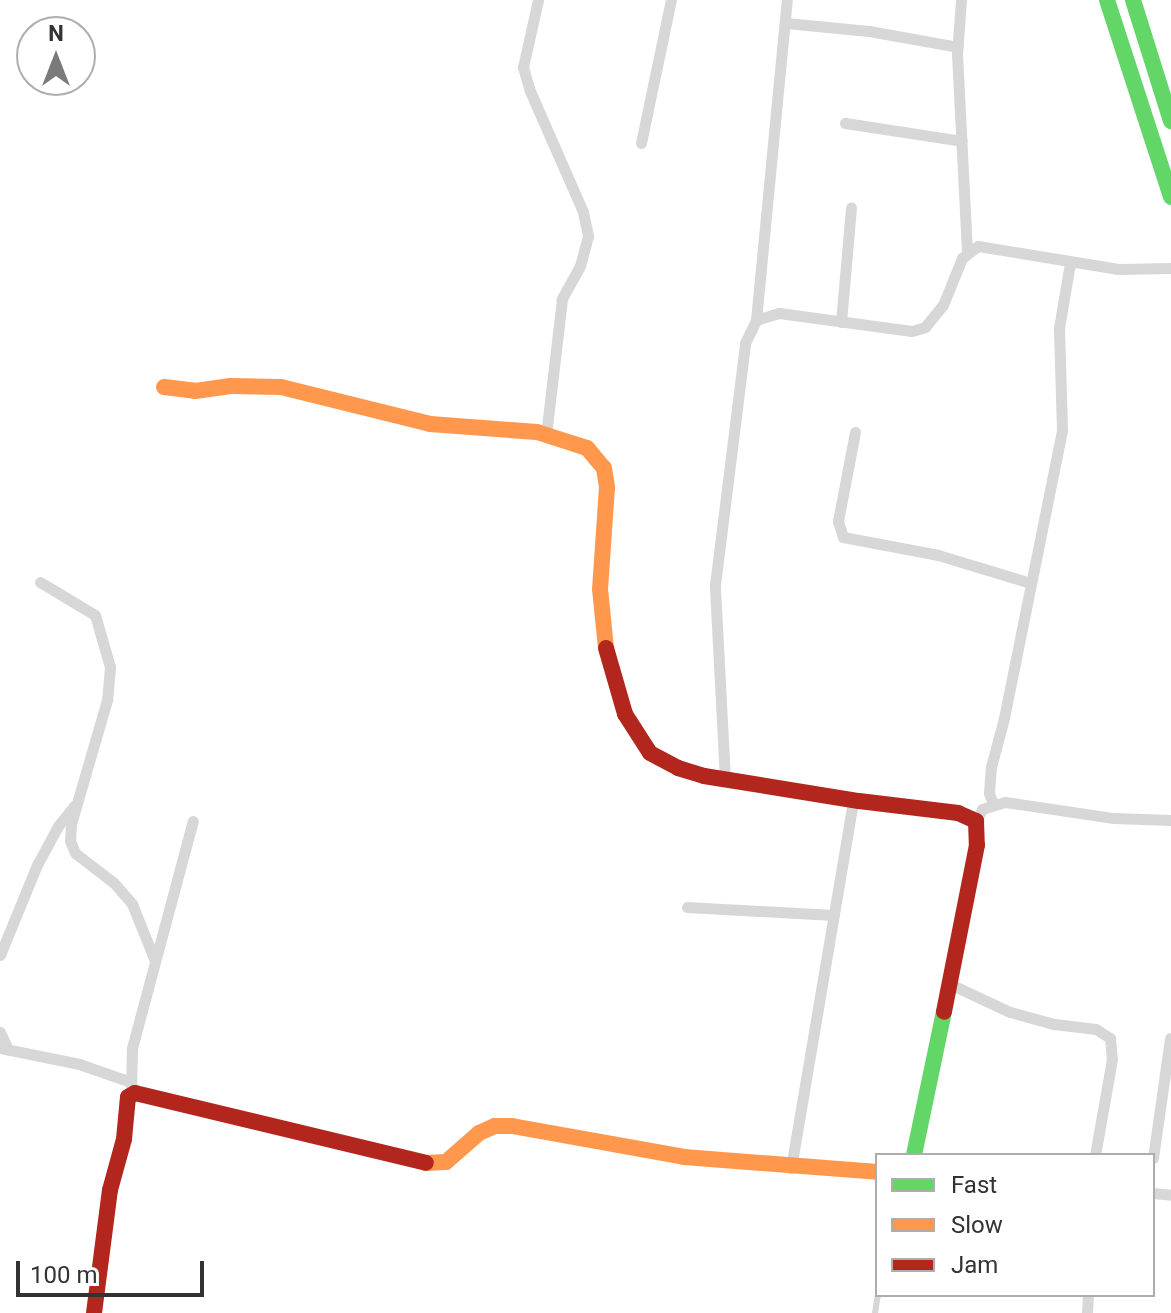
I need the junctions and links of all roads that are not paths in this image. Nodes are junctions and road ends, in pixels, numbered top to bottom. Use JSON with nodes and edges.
{"nodes":[{"id":1,"x":538,"y":0,"type":"edge"},
{"id":2,"x":671,"y":0,"type":"edge"},
{"id":3,"x":787,"y":0,"type":"edge"},
{"id":4,"x":961,"y":0,"type":"edge"},
{"id":5,"x":1107,"y":0,"type":"edge"},
{"id":6,"x":1133,"y":0,"type":"edge"},
{"id":7,"x":786,"y":23,"type":"junction"},
{"id":8,"x":958,"y":47,"type":"junction"},
{"id":9,"x":1171,"y":121,"type":"edge"},
{"id":10,"x":845,"y":123,"type":"dead end"},
{"id":11,"x":962,"y":141,"type":"junction"},
{"id":12,"x":641,"y":143,"type":"dead end"},
{"id":13,"x":1171,"y":197,"type":"edge"},
{"id":14,"x":851,"y":207,"type":"dead end"},
{"id":15,"x":967,"y":251,"type":"junction"},
{"id":16,"x":1070,"y":263,"type":"junction"},
{"id":17,"x":1171,"y":268,"type":"edge"},
{"id":18,"x":756,"y":320,"type":"junction"},
{"id":19,"x":841,"y":322,"type":"junction"},
{"id":20,"x":164,"y":387,"type":"dead end"},
{"id":21,"x":855,"y":432,"type":"dead end"},
{"id":22,"x":546,"y":435,"type":"junction"},
{"id":23,"x":40,"y":582,"type":"dead end"},
{"id":24,"x":1031,"y":583,"type":"junction"},
{"id":25,"x":725,"y":779,"type":"junction"},
{"id":26,"x":853,"y":800,"type":"junction"},
{"id":27,"x":78,"y":801,"type":"junction"},
{"id":28,"x":993,"y":804,"type":"junction"},
{"id":29,"x":1171,"y":820,"type":"edge"},
{"id":30,"x":193,"y":821,"type":"dead end"},
{"id":31,"x":976,"y":821,"type":"junction"},
{"id":32,"x":687,"y":907,"type":"dead end"},
{"id":33,"x":834,"y":915,"type":"junction"},
{"id":34,"x":0,"y":955,"type":"edge"},
{"id":35,"x":155,"y":961,"type":"junction"},
{"id":36,"x":950,"y":984,"type":"junction"},
{"id":37,"x":0,"y":1032,"type":"edge"},
{"id":38,"x":1170,"y":1038,"type":"edge"},
{"id":39,"x":4,"y":1049,"type":"edge"},
{"id":40,"x":131,"y":1088,"type":"junction"},
{"id":41,"x":914,"y":1153,"type":"edge"},
{"id":42,"x":1095,"y":1153,"type":"edge"},
{"id":43,"x":1154,"y":1153,"type":"edge"},
{"id":44,"x":791,"y":1168,"type":"junction"},
{"id":45,"x":875,"y":1172,"type":"edge"},
{"id":46,"x":94,"y":1313,"type":"edge"}],
"edges":[{"from":1,"to":22,"type":"street"},
{"from":2,"to":12,"type":"street"},
{"from":3,"to":7,"type":"street"},
{"from":4,"to":8,"type":"street"},
{"from":5,"to":13,"type":"main road"},
{"from":6,"to":9,"type":"main road"},
{"from":7,"to":8,"type":"street"},
{"from":7,"to":18,"type":"street"},
{"from":8,"to":11,"type":"street"},
{"from":10,"to":11,"type":"street"},
{"from":11,"to":15,"type":"street"},
{"from":14,"to":19,"type":"street"},
{"from":15,"to":16,"type":"street"},
{"from":15,"to":19,"type":"street"},
{"from":16,"to":17,"type":"street"},
{"from":16,"to":24,"type":"street"},
{"from":18,"to":19,"type":"street"},
{"from":18,"to":25,"type":"street"},
{"from":20,"to":22,"type":"main road"},
{"from":21,"to":24,"type":"street"},
{"from":22,"to":25,"type":"main road"},
{"from":23,"to":27,"type":"street"},
{"from":24,"to":28,"type":"street"},
{"from":25,"to":26,"type":"main road"},
{"from":26,"to":31,"type":"main road"},
{"from":26,"to":33,"type":"street"},
{"from":27,"to":34,"type":"street"},
{"from":27,"to":35,"type":"street"},
{"from":28,"to":29,"type":"street"},
{"from":28,"to":31,"type":"street"},
{"from":30,"to":35,"type":"street"},
{"from":31,"to":36,"type":"main road"},
{"from":32,"to":33,"type":"street"},
{"from":33,"to":44,"type":"street"},
{"from":35,"to":40,"type":"street"},
{"from":36,"to":41,"type":"main road"},
{"from":36,"to":42,"type":"street"},
{"from":37,"to":39,"type":"street"},
{"from":38,"to":43,"type":"street"},
{"from":39,"to":40,"type":"street"},
{"from":40,"to":44,"type":"main road"},
{"from":40,"to":46,"type":"main road"},
{"from":44,"to":45,"type":"main road"}]}
